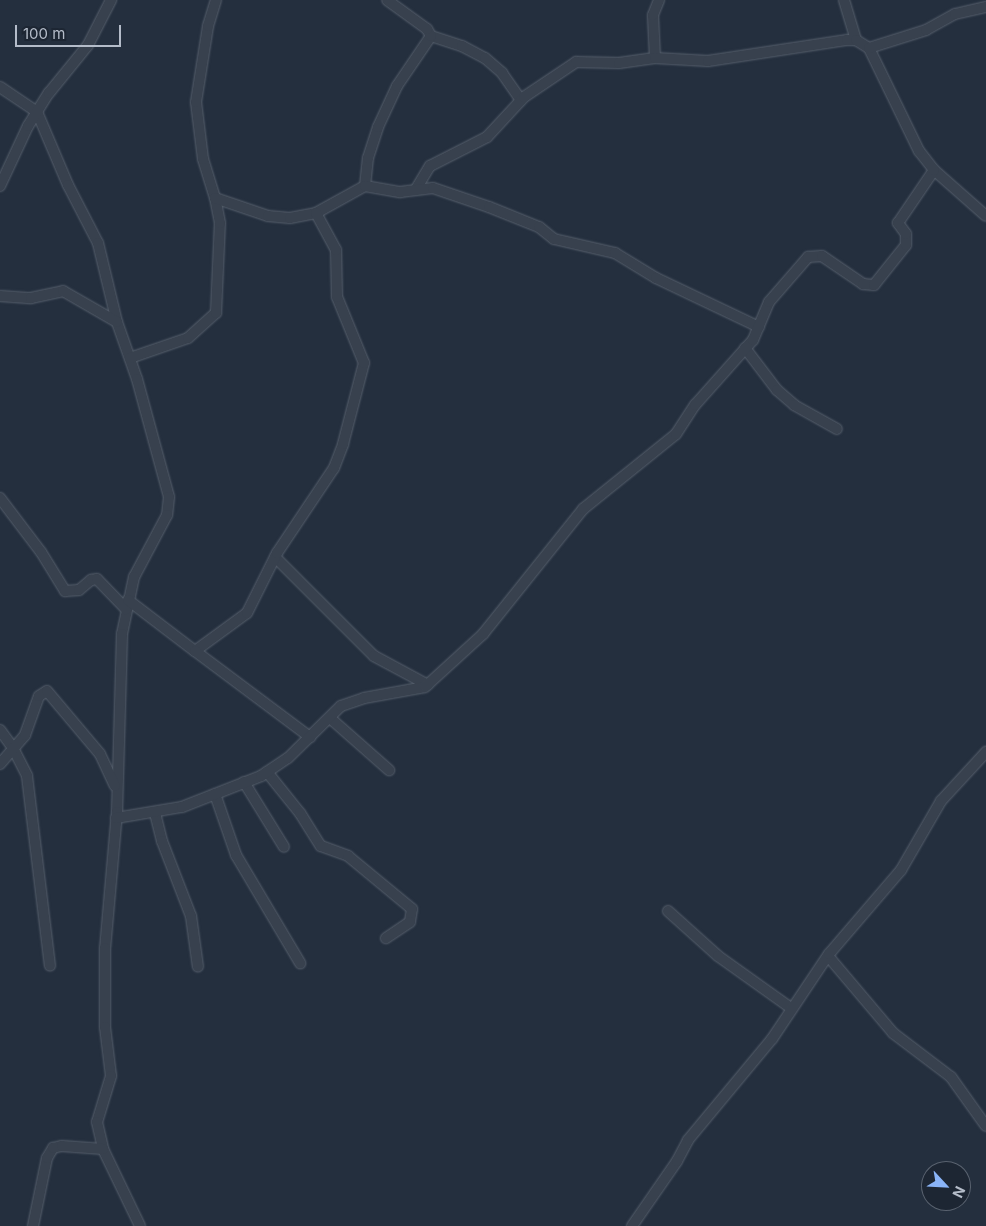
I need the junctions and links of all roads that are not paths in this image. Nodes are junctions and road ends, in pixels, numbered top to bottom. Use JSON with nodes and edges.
{"nodes":[{"id":1,"x":112,"y":0,"type":"edge"},
{"id":2,"x":216,"y":0,"type":"edge"},
{"id":3,"x":387,"y":0,"type":"edge"},
{"id":4,"x":659,"y":0,"type":"edge"},
{"id":5,"x":844,"y":0,"type":"edge"},
{"id":6,"x":986,"y":7,"type":"edge"},
{"id":7,"x":431,"y":36,"type":"junction"},
{"id":8,"x":856,"y":40,"type":"junction"},
{"id":9,"x":869,"y":48,"type":"junction"},
{"id":10,"x":655,"y":58,"type":"junction"},
{"id":11,"x":0,"y":87,"type":"edge"},
{"id":12,"x":521,"y":100,"type":"junction"},
{"id":13,"x":37,"y":112,"type":"junction"},
{"id":14,"x":934,"y":170,"type":"junction"},
{"id":15,"x":0,"y":186,"type":"edge"},
{"id":16,"x":365,"y":186,"type":"junction"},
{"id":17,"x":416,"y":189,"type":"junction"},
{"id":18,"x":215,"y":198,"type":"junction"},
{"id":19,"x":316,"y":213,"type":"junction"},
{"id":20,"x":986,"y":216,"type":"edge"},
{"id":21,"x":0,"y":296,"type":"edge"},
{"id":22,"x":117,"y":322,"type":"junction"},
{"id":23,"x":759,"y":327,"type":"junction"},
{"id":24,"x":745,"y":348,"type":"junction"},
{"id":25,"x":130,"y":358,"type":"junction"},
{"id":26,"x":837,"y":429,"type":"dead end"},
{"id":27,"x":0,"y":498,"type":"edge"},
{"id":28,"x":275,"y":557,"type":"junction"},
{"id":29,"x":127,"y":605,"type":"junction"},
{"id":30,"x":195,"y":651,"type":"junction"},
{"id":31,"x":428,"y":686,"type":"junction"},
{"id":32,"x":330,"y":718,"type":"junction"},
{"id":33,"x":0,"y":730,"type":"edge"},
{"id":34,"x":310,"y":737,"type":"junction"},
{"id":35,"x":13,"y":748,"type":"junction"},
{"id":36,"x":986,"y":752,"type":"edge"},
{"id":37,"x":0,"y":764,"type":"edge"},
{"id":38,"x":389,"y":770,"type":"dead end"},
{"id":39,"x":267,"y":772,"type":"junction"},
{"id":40,"x":244,"y":782,"type":"junction"},
{"id":41,"x":116,"y":789,"type":"junction"},
{"id":42,"x":215,"y":794,"type":"junction"},
{"id":43,"x":155,"y":813,"type":"junction"},
{"id":44,"x":116,"y":818,"type":"junction"},
{"id":45,"x":284,"y":847,"type":"dead end"},
{"id":46,"x":668,"y":911,"type":"dead end"},
{"id":47,"x":386,"y":938,"type":"dead end"},
{"id":48,"x":828,"y":956,"type":"junction"},
{"id":49,"x":300,"y":963,"type":"dead end"},
{"id":50,"x":50,"y":966,"type":"dead end"},
{"id":51,"x":198,"y":968,"type":"dead end"},
{"id":52,"x":791,"y":1008,"type":"junction"},
{"id":53,"x":986,"y":1126,"type":"edge"},
{"id":54,"x":103,"y":1149,"type":"junction"},
{"id":55,"x":33,"y":1226,"type":"edge"},
{"id":56,"x":140,"y":1226,"type":"edge"},
{"id":57,"x":632,"y":1226,"type":"edge"}],
"edges":[{"from":1,"to":13,"type":"street"},
{"from":2,"to":18,"type":"street"},
{"from":3,"to":7,"type":"street"},
{"from":4,"to":10,"type":"street"},
{"from":5,"to":8,"type":"street"},
{"from":6,"to":9,"type":"street"},
{"from":7,"to":12,"type":"street"},
{"from":7,"to":16,"type":"street"},
{"from":8,"to":9,"type":"street"},
{"from":8,"to":10,"type":"street"},
{"from":9,"to":14,"type":"street"},
{"from":10,"to":12,"type":"street"},
{"from":11,"to":13,"type":"street"},
{"from":12,"to":17,"type":"street"},
{"from":13,"to":15,"type":"street"},
{"from":13,"to":22,"type":"street"},
{"from":14,"to":20,"type":"street"},
{"from":14,"to":23,"type":"street"},
{"from":16,"to":17,"type":"street"},
{"from":16,"to":19,"type":"street"},
{"from":17,"to":23,"type":"street"},
{"from":18,"to":19,"type":"street"},
{"from":18,"to":25,"type":"street"},
{"from":19,"to":28,"type":"street"},
{"from":21,"to":22,"type":"street"},
{"from":22,"to":25,"type":"street"},
{"from":23,"to":24,"type":"street"},
{"from":24,"to":26,"type":"street"},
{"from":24,"to":31,"type":"street"},
{"from":25,"to":29,"type":"street"},
{"from":27,"to":29,"type":"street"},
{"from":28,"to":30,"type":"street"},
{"from":28,"to":31,"type":"street"},
{"from":29,"to":30,"type":"street"},
{"from":29,"to":41,"type":"street"},
{"from":30,"to":34,"type":"street"},
{"from":31,"to":32,"type":"street"},
{"from":32,"to":34,"type":"street"},
{"from":32,"to":38,"type":"street"},
{"from":33,"to":35,"type":"street"},
{"from":34,"to":39,"type":"street"},
{"from":35,"to":37,"type":"street"},
{"from":35,"to":41,"type":"street"},
{"from":35,"to":50,"type":"street"},
{"from":36,"to":48,"type":"street"},
{"from":39,"to":40,"type":"street"},
{"from":39,"to":47,"type":"street"},
{"from":40,"to":42,"type":"street"},
{"from":40,"to":45,"type":"street"},
{"from":41,"to":44,"type":"street"},
{"from":42,"to":43,"type":"street"},
{"from":42,"to":49,"type":"street"},
{"from":43,"to":44,"type":"street"},
{"from":43,"to":51,"type":"street"},
{"from":44,"to":54,"type":"street"},
{"from":46,"to":52,"type":"street"},
{"from":48,"to":52,"type":"street"},
{"from":48,"to":53,"type":"street"},
{"from":52,"to":57,"type":"street"},
{"from":54,"to":55,"type":"street"},
{"from":54,"to":56,"type":"street"}]}
